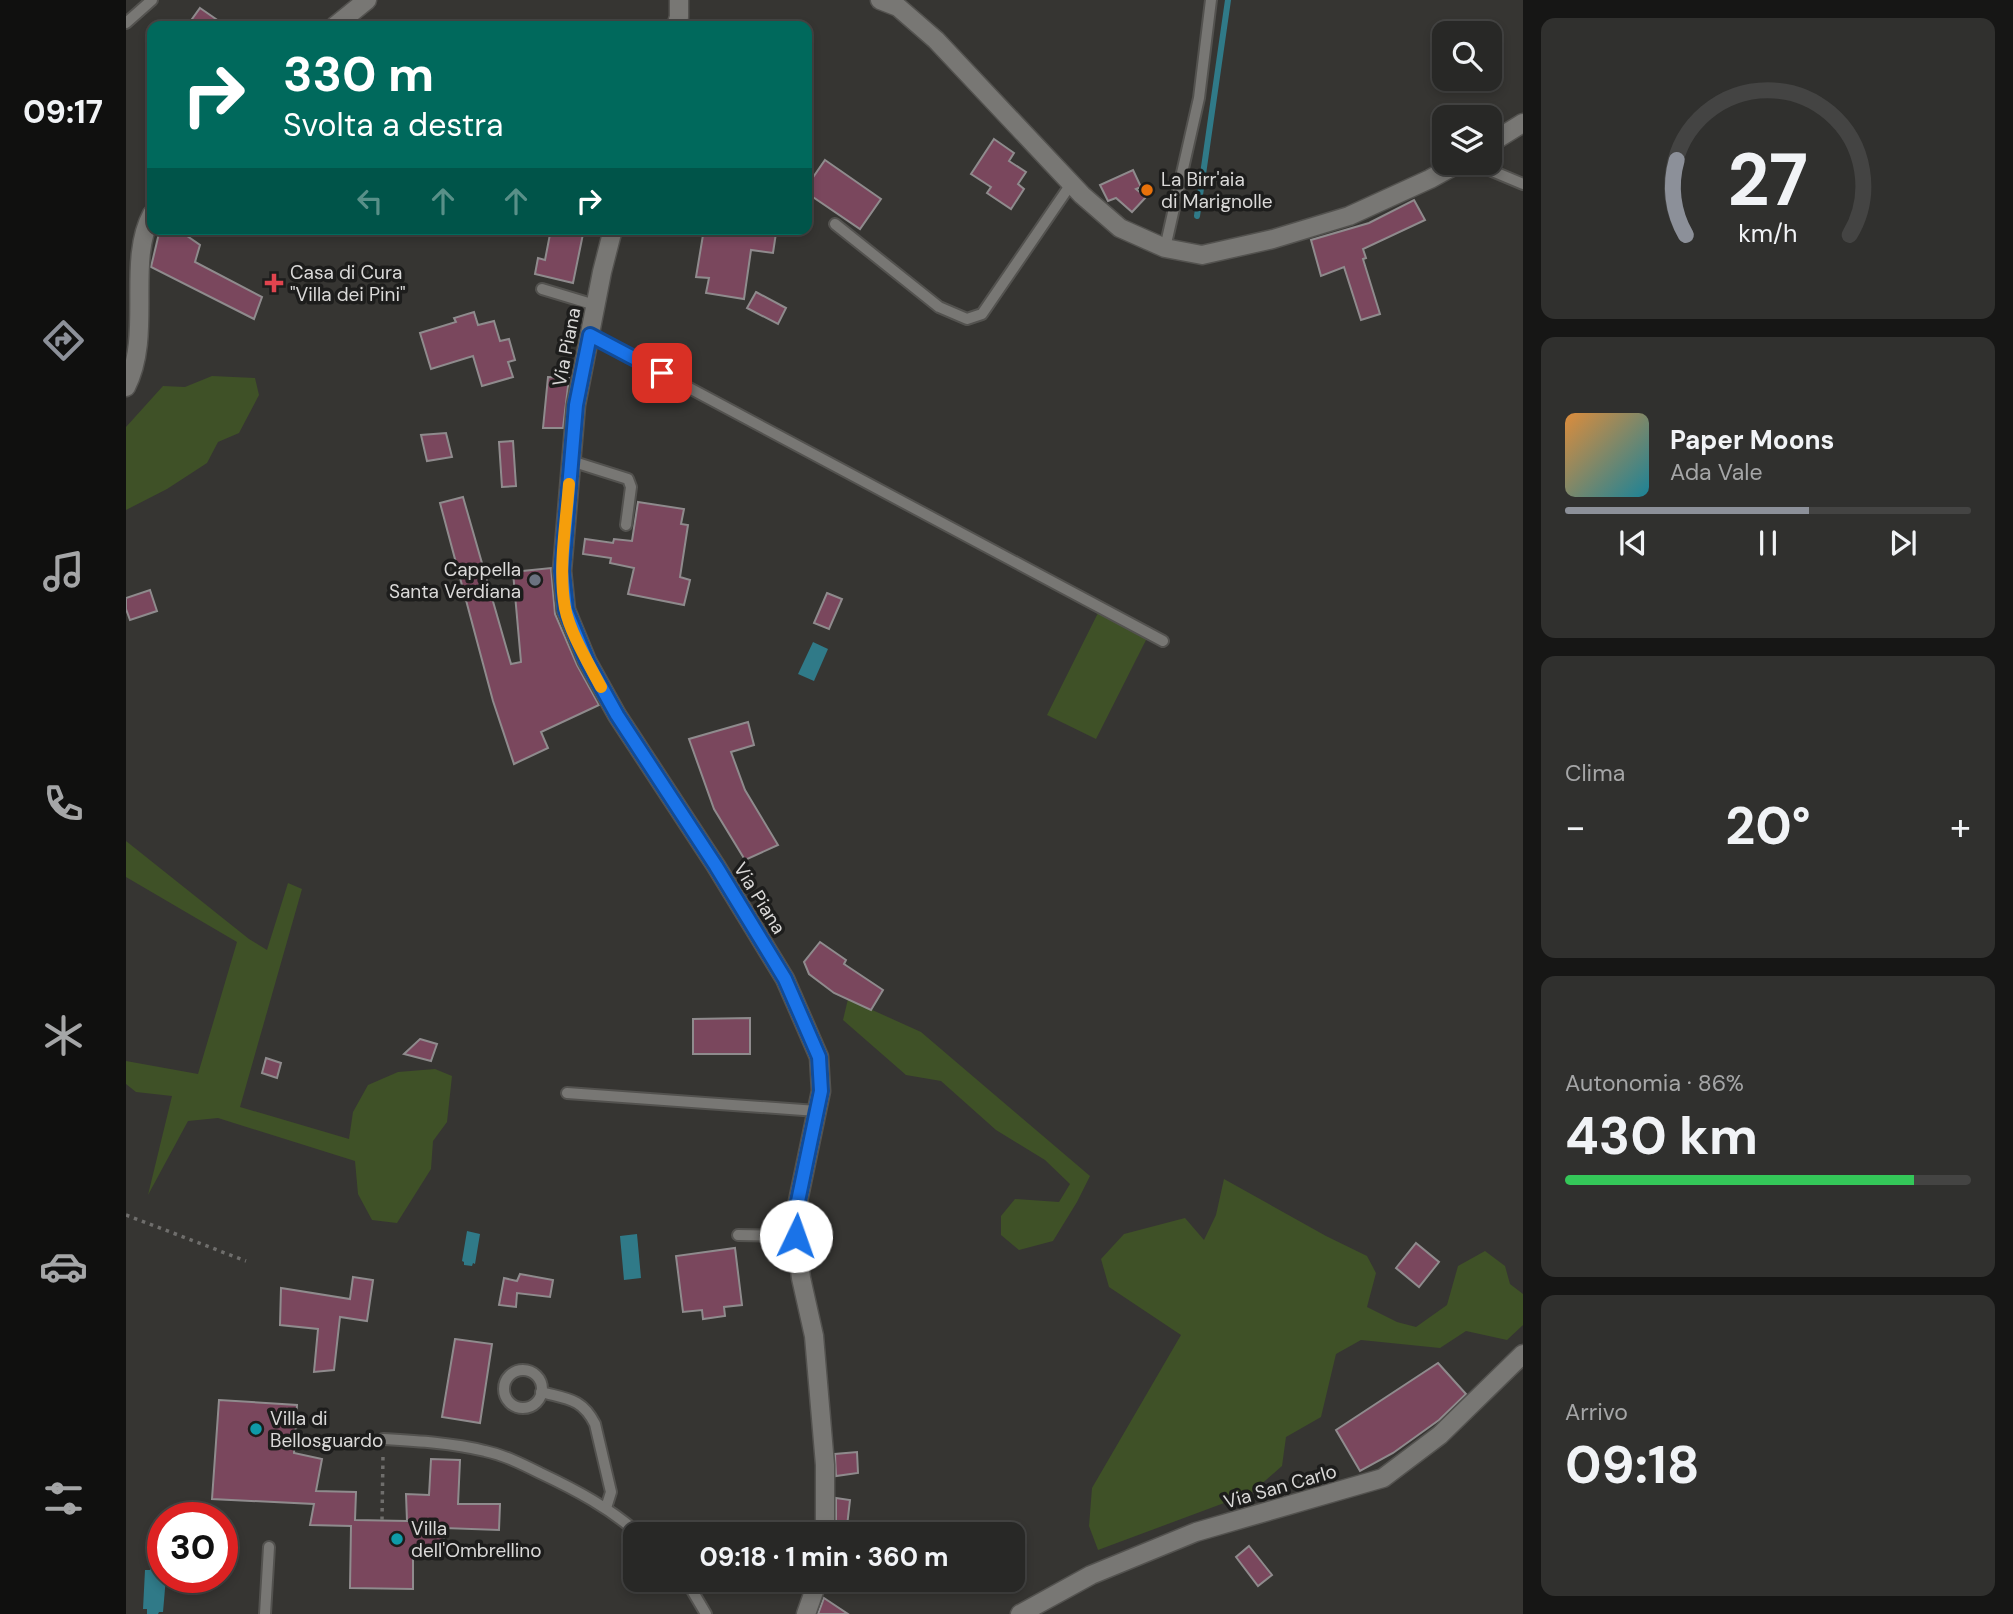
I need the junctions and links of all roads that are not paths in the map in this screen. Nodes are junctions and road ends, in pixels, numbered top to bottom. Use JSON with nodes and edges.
{"nodes":[{"id":1,"x":152,"y":0,"type":"edge"},
{"id":2,"x":367,"y":0,"type":"edge"},
{"id":3,"x":679,"y":0,"type":"edge"},
{"id":4,"x":880,"y":0,"type":"edge"},
{"id":5,"x":1211,"y":0,"type":"edge"},
{"id":6,"x":341,"y":21,"type":"edge"},
{"id":7,"x":678,"y":21,"type":"edge"},
{"id":8,"x":126,"y":23,"type":"edge"},
{"id":9,"x":1523,"y":123,"type":"edge"},
{"id":10,"x":1502,"y":136,"type":"edge"},
{"id":11,"x":1437,"y":175,"type":"edge"},
{"id":12,"x":1502,"y":175,"type":"edge"},
{"id":13,"x":1071,"y":184,"type":"junction"},
{"id":14,"x":1523,"y":184,"type":"edge"},
{"id":15,"x":835,"y":224,"type":"dead end"},
{"id":16,"x":147,"y":226,"type":"edge"},
{"id":17,"x":612,"y":235,"type":"edge"},
{"id":18,"x":1165,"y":248,"type":"junction"},
{"id":19,"x":542,"y":289,"type":"dead end"},
{"id":20,"x":595,"y":305,"type":"junction"},
{"id":21,"x":590,"y":335,"type":"junction"},
{"id":22,"x":126,"y":387,"type":"edge"},
{"id":23,"x":571,"y":461,"type":"junction"},
{"id":24,"x":626,"y":525,"type":"dead end"},
{"id":25,"x":1163,"y":641,"type":"dead end"},
{"id":26,"x":567,"y":1093,"type":"dead end"},
{"id":27,"x":817,"y":1111,"type":"junction"},
{"id":28,"x":738,"y":1236,"type":"dead end"},
{"id":29,"x":796,"y":1236,"type":"junction"},
{"id":30,"x":1523,"y":1354,"type":"edge"},
{"id":31,"x":541,"y":1392,"type":"dead end"},
{"id":32,"x":383,"y":1438,"type":"road end"},
{"id":33,"x":606,"y":1508,"type":"junction"},
{"id":34,"x":625,"y":1522,"type":"edge"},
{"id":35,"x":825,"y":1522,"type":"edge"},
{"id":36,"x":269,"y":1547,"type":"dead end"},
{"id":37,"x":693,"y":1592,"type":"edge"},
{"id":38,"x":814,"y":1592,"type":"edge"},
{"id":39,"x":265,"y":1614,"type":"edge"},
{"id":40,"x":706,"y":1614,"type":"edge"},
{"id":41,"x":806,"y":1614,"type":"edge"},
{"id":42,"x":1020,"y":1614,"type":"edge"}],
"edges":[{"from":1,"to":8,"type":"lane"},
{"from":2,"to":6,"type":"street"},
{"from":3,"to":7,"type":"street"},
{"from":4,"to":13,"type":"street"},
{"from":5,"to":18,"type":"lane"},
{"from":9,"to":10,"type":"street"},
{"from":11,"to":18,"type":"street"},
{"from":12,"to":14,"type":"lane"},
{"from":13,"to":15,"type":"lane"},
{"from":13,"to":18,"type":"street"},
{"from":16,"to":22,"type":"street"},
{"from":17,"to":20,"type":"street","name":"Via Piana"},
{"from":19,"to":20,"type":"lane"},
{"from":20,"to":21,"type":"street","name":"Via Piana"},
{"from":21,"to":23,"type":"street","name":"Via Piana"},
{"from":21,"to":25,"type":"lane"},
{"from":23,"to":24,"type":"lane"},
{"from":23,"to":27,"type":"street","name":"Via Piana"},
{"from":26,"to":27,"type":"lane"},
{"from":27,"to":29,"type":"street","name":"Via Piana"},
{"from":28,"to":29,"type":"lane"},
{"from":29,"to":35,"type":"street","name":"Via Piana"},
{"from":30,"to":42,"type":"street","name":"Via San Carlo"},
{"from":31,"to":33,"type":"lane"},
{"from":32,"to":33,"type":"lane"},
{"from":33,"to":34,"type":"lane"},
{"from":36,"to":39,"type":"lane"},
{"from":37,"to":40,"type":"lane"},
{"from":38,"to":41,"type":"street"}]}
